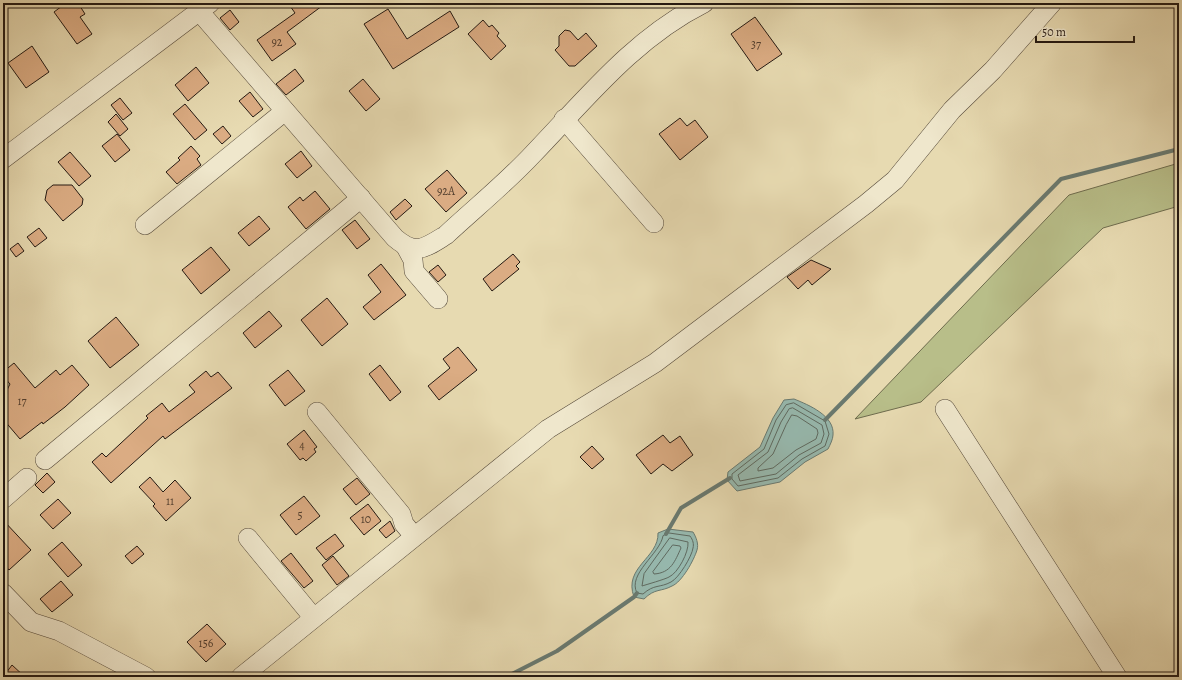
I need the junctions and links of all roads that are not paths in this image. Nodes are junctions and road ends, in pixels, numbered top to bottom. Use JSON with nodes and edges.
{"nodes":[{"id":1,"x":704,"y":3,"type":"edge"},
{"id":2,"x":1052,"y":3,"type":"edge"},
{"id":3,"x":204,"y":7,"type":"edge"},
{"id":4,"x":286,"y":111,"type":"junction"},
{"id":5,"x":564,"y":119,"type":"junction"},
{"id":6,"x":3,"y":159,"type":"edge"},
{"id":7,"x":361,"y":198,"type":"junction"},
{"id":8,"x":654,"y":223,"type":"dead end"},
{"id":9,"x":145,"y":225,"type":"dead end"},
{"id":10,"x":406,"y":247,"type":"junction"},
{"id":11,"x":438,"y":299,"type":"dead end"},
{"id":12,"x":945,"y":409,"type":"dead end"},
{"id":13,"x":317,"y":412,"type":"dead end"},
{"id":14,"x":45,"y":460,"type":"dead end"},
{"id":15,"x":27,"y":478,"type":"dead end"},
{"id":16,"x":3,"y":500,"type":"edge"},
{"id":17,"x":414,"y":536,"type":"junction"},
{"id":18,"x":248,"y":538,"type":"dead end"},
{"id":19,"x":3,"y":593,"type":"edge"},
{"id":20,"x":313,"y":617,"type":"junction"},
{"id":21,"x":146,"y":677,"type":"edge"},
{"id":22,"x":240,"y":677,"type":"edge"},
{"id":23,"x":1117,"y":677,"type":"edge"}],
"edges":[{"from":1,"to":5,"type":"street"},
{"from":2,"to":17,"type":"street"},
{"from":3,"to":4,"type":"street"},
{"from":3,"to":6,"type":"street"},
{"from":4,"to":7,"type":"street"},
{"from":4,"to":9,"type":"street"},
{"from":5,"to":8,"type":"street"},
{"from":5,"to":10,"type":"street"},
{"from":7,"to":10,"type":"street"},
{"from":7,"to":14,"type":"street"},
{"from":10,"to":11,"type":"street"},
{"from":12,"to":23,"type":"street"},
{"from":13,"to":17,"type":"street"},
{"from":15,"to":16,"type":"street"},
{"from":17,"to":20,"type":"street"},
{"from":18,"to":20,"type":"street"},
{"from":19,"to":21,"type":"street"},
{"from":20,"to":22,"type":"street"}]}
